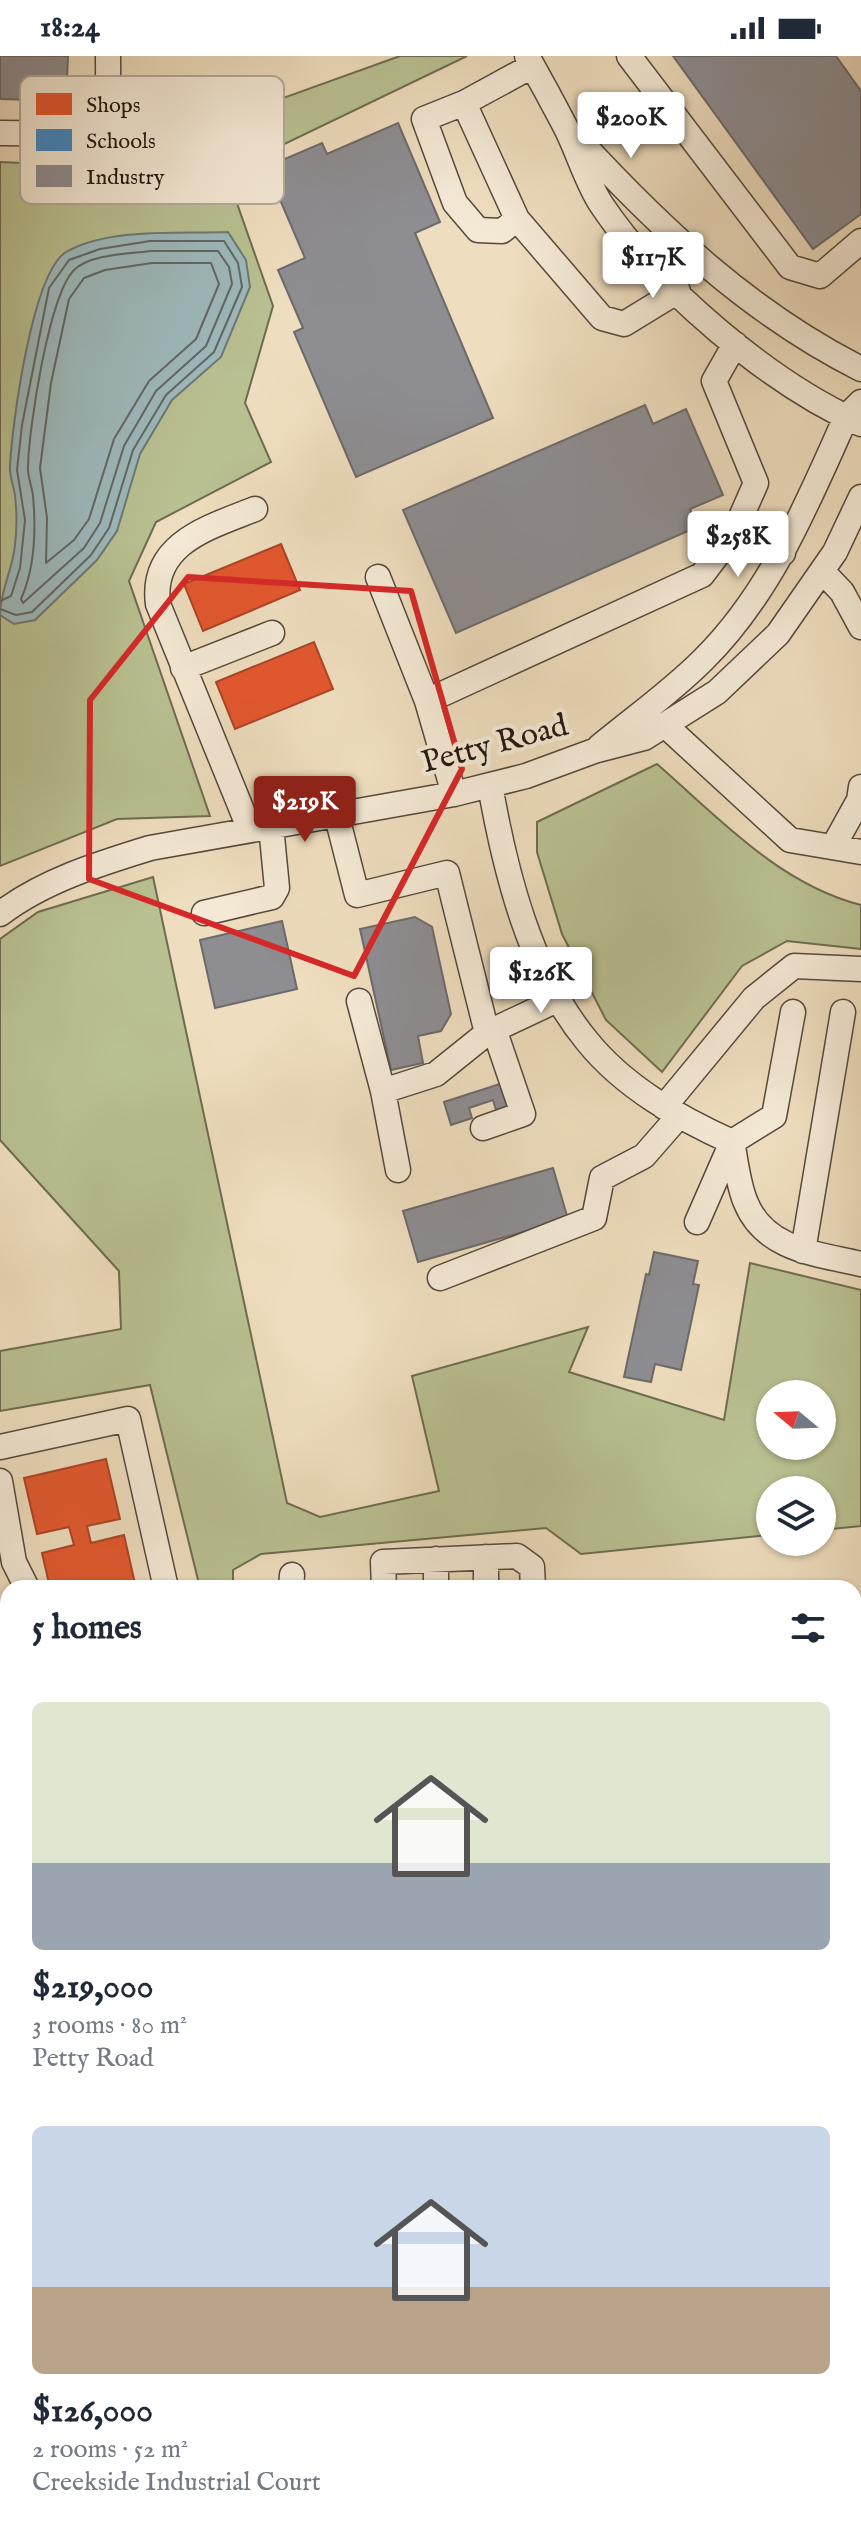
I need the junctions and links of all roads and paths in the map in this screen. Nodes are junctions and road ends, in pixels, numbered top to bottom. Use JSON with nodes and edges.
{"nodes":[{"id":1,"x":108,"y":56,"type":"edge"},
{"id":2,"x":629,"y":56,"type":"edge"},
{"id":3,"x":530,"y":61,"type":"edge"},
{"id":4,"x":108,"y":76,"type":"edge"},
{"id":5,"x":464,"y":103,"type":"junction"},
{"id":6,"x":563,"y":123,"type":"junction"},
{"id":7,"x":0,"y":133,"type":"edge"},
{"id":8,"x":20,"y":133,"type":"edge"},
{"id":9,"x":517,"y":219,"type":"junction"},
{"id":10,"x":861,"y":241,"type":"edge"},
{"id":11,"x":678,"y":291,"type":"junction"},
{"id":12,"x":735,"y":344,"type":"junction"},
{"id":13,"x":856,"y":366,"type":"edge"},
{"id":14,"x":856,"y":414,"type":"edge"},
{"id":15,"x":861,"y":497,"type":"edge"},
{"id":16,"x":255,"y":509,"type":"dead end"},
{"id":17,"x":737,"y":525,"type":"junction"},
{"id":18,"x":783,"y":553,"type":"junction"},
{"id":19,"x":822,"y":571,"type":"junction"},
{"id":20,"x":378,"y":577,"type":"dead end"},
{"id":21,"x":861,"y":627,"type":"edge"},
{"id":22,"x":272,"y":633,"type":"dead end"},
{"id":23,"x":183,"y":668,"type":"junction"},
{"id":24,"x":427,"y":701,"type":"junction"},
{"id":25,"x":667,"y":727,"type":"junction"},
{"id":26,"x":594,"y":751,"type":"junction"},
{"id":27,"x":490,"y":785,"type":"junction"},
{"id":28,"x":861,"y":787,"type":"edge"},
{"id":29,"x":454,"y":794,"type":"junction"},
{"id":30,"x":336,"y":813,"type":"junction"},
{"id":31,"x":260,"y":828,"type":"junction"},
{"id":32,"x":833,"y":847,"type":"junction"},
{"id":33,"x":861,"y":852,"type":"edge"},
{"id":34,"x":204,"y":913,"type":"dead end"},
{"id":35,"x":0,"y":914,"type":"edge"},
{"id":36,"x":861,"y":969,"type":"edge"},
{"id":37,"x":559,"y":999,"type":"junction"},
{"id":38,"x":359,"y":1001,"type":"dead end"},
{"id":39,"x":793,"y":1012,"type":"dead end"},
{"id":40,"x":843,"y":1012,"type":"dead end"},
{"id":41,"x":491,"y":1031,"type":"junction"},
{"id":42,"x":383,"y":1091,"type":"junction"},
{"id":43,"x":671,"y":1112,"type":"junction"},
{"id":44,"x":483,"y":1128,"type":"dead end"},
{"id":45,"x":732,"y":1142,"type":"junction"},
{"id":46,"x":398,"y":1170,"type":"dead end"},
{"id":47,"x":697,"y":1222,"type":"dead end"},
{"id":48,"x":803,"y":1251,"type":"junction"},
{"id":49,"x":861,"y":1264,"type":"edge"},
{"id":50,"x":440,"y":1278,"type":"dead end"},
{"id":51,"x":0,"y":1447,"type":"edge"},
{"id":52,"x":0,"y":1481,"type":"edge"},
{"id":53,"x":486,"y":1557,"type":"junction"},
{"id":54,"x":436,"y":1559,"type":"junction"},
{"id":55,"x":23,"y":1580,"type":"edge"},
{"id":56,"x":164,"y":1580,"type":"edge"},
{"id":57,"x":384,"y":1580,"type":"edge"},
{"id":58,"x":436,"y":1580,"type":"edge"},
{"id":59,"x":486,"y":1580,"type":"edge"},
{"id":60,"x":533,"y":1580,"type":"edge"}],
"edges":[{"from":1,"to":4,"type":"street"},
{"from":2,"to":10,"type":"street"},
{"from":3,"to":5,"type":"street"},
{"from":3,"to":6,"type":"street"},
{"from":5,"to":9,"type":"street"},
{"from":5,"to":9,"type":"street"},
{"from":6,"to":11,"type":"street"},
{"from":6,"to":13,"type":"street"},
{"from":7,"to":8,"type":"street"},
{"from":9,"to":11,"type":"street"},
{"from":11,"to":12,"type":"street"},
{"from":12,"to":14,"type":"street"},
{"from":12,"to":17,"type":"street"},
{"from":14,"to":18,"type":"street","name":"Petty Road"},
{"from":15,"to":19,"type":"street","name":"Petty Road"},
{"from":16,"to":23,"type":"street"},
{"from":17,"to":18,"type":"street"},
{"from":17,"to":24,"type":"street"},
{"from":18,"to":26,"type":"street","name":"Petty Road"},
{"from":19,"to":21,"type":"street"},
{"from":19,"to":25,"type":"street","name":"Petty Road"},
{"from":20,"to":24,"type":"street"},
{"from":22,"to":23,"type":"street"},
{"from":23,"to":31,"type":"street"},
{"from":24,"to":29,"type":"street"},
{"from":25,"to":26,"type":"street","name":"Petty Road"},
{"from":25,"to":32,"type":"street"},
{"from":26,"to":27,"type":"street","name":"Petty Road"},
{"from":27,"to":29,"type":"street","name":"Petty Road"},
{"from":27,"to":37,"type":"street"},
{"from":28,"to":32,"type":"street"},
{"from":29,"to":30,"type":"street","name":"Petty Road"},
{"from":30,"to":31,"type":"street","name":"Petty Road"},
{"from":30,"to":41,"type":"street"},
{"from":31,"to":34,"type":"street"},
{"from":31,"to":35,"type":"street","name":"Petty Road"},
{"from":32,"to":33,"type":"street"},
{"from":36,"to":43,"type":"street"},
{"from":37,"to":41,"type":"street"},
{"from":37,"to":43,"type":"street"},
{"from":38,"to":42,"type":"street"},
{"from":39,"to":45,"type":"street"},
{"from":40,"to":48,"type":"street"},
{"from":41,"to":42,"type":"street"},
{"from":41,"to":44,"type":"street"},
{"from":42,"to":46,"type":"street"},
{"from":43,"to":45,"type":"street"},
{"from":43,"to":50,"type":"street"},
{"from":45,"to":47,"type":"street"},
{"from":45,"to":48,"type":"street"},
{"from":48,"to":49,"type":"street"},
{"from":51,"to":56,"type":"street"},
{"from":52,"to":55,"type":"street"},
{"from":53,"to":54,"type":"street"},
{"from":53,"to":59,"type":"street"},
{"from":53,"to":60,"type":"street"},
{"from":54,"to":57,"type":"street"},
{"from":54,"to":58,"type":"street"}]}
